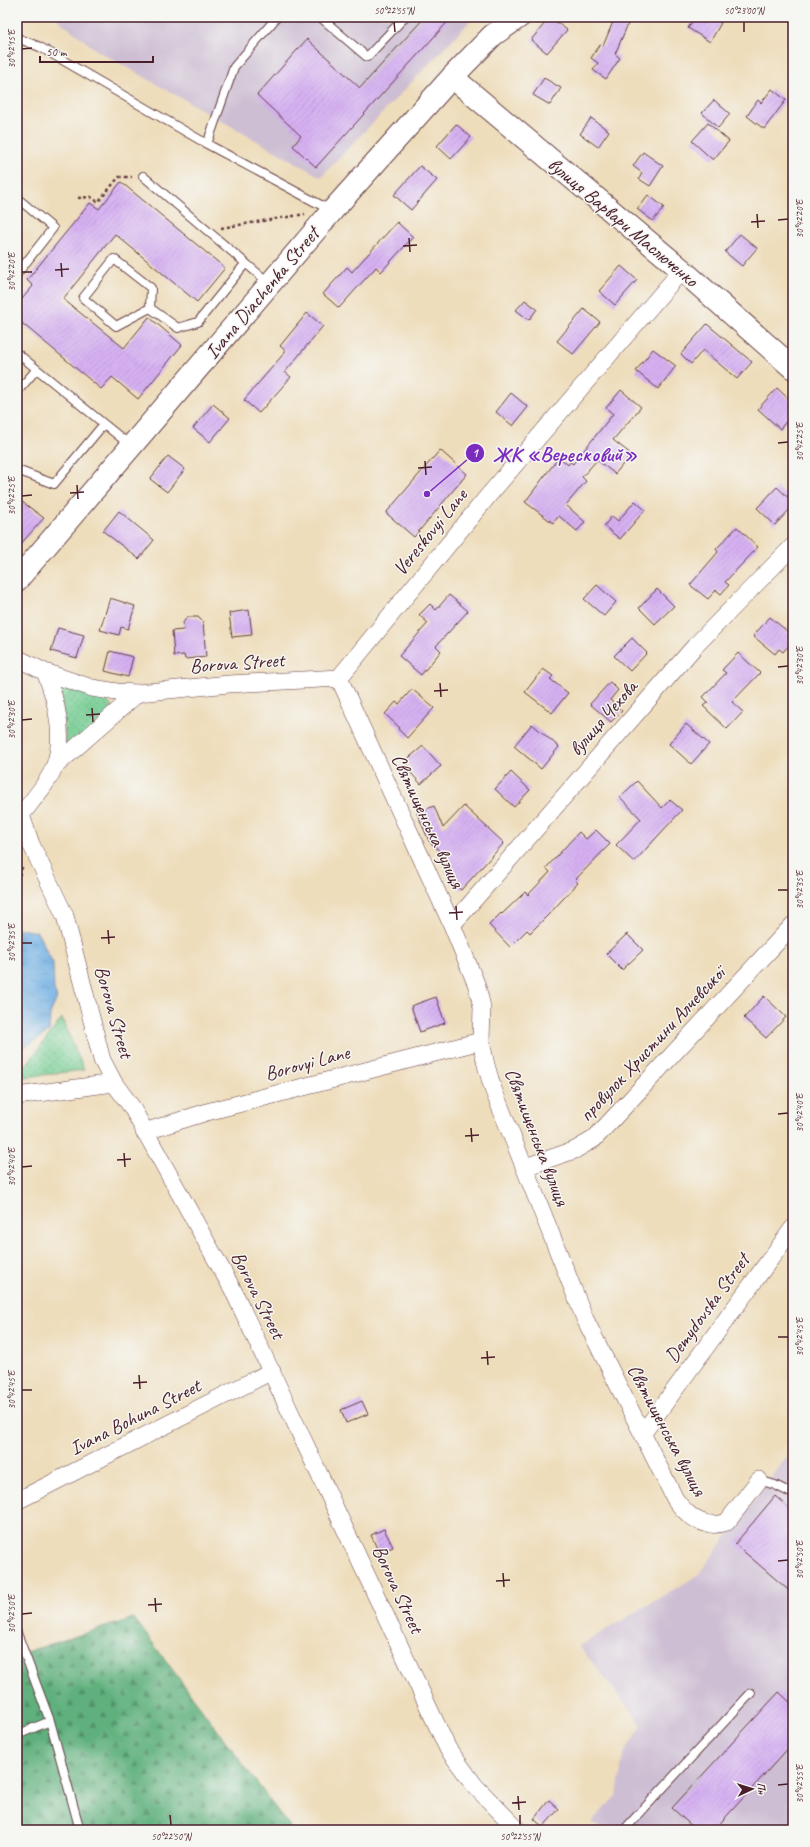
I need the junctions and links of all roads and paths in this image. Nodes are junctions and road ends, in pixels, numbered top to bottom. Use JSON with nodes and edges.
{"nodes":[{"id":1,"x":277,"y":17,"type":"edge"},
{"id":2,"x":320,"y":17,"type":"edge"},
{"id":3,"x":405,"y":17,"type":"edge"},
{"id":4,"x":518,"y":17,"type":"edge"},
{"id":5,"x":17,"y":38,"type":"edge"},
{"id":6,"x":452,"y":77,"type":"junction"},
{"id":7,"x":207,"y":144,"type":"junction"},
{"id":8,"x":144,"y":176,"type":"joint"},
{"id":9,"x":17,"y":198,"type":"edge"},
{"id":10,"x":78,"y":198,"type":"dead end"},
{"id":11,"x":322,"y":212,"type":"junction"},
{"id":12,"x":207,"y":231,"type":"junction"},
{"id":13,"x":245,"y":264,"type":"junction"},
{"id":14,"x":682,"y":270,"type":"junction"},
{"id":15,"x":17,"y":274,"type":"edge"},
{"id":16,"x":270,"y":284,"type":"junction"},
{"id":17,"x":150,"y":308,"type":"junction"},
{"id":18,"x":17,"y":353,"type":"edge"},
{"id":19,"x":793,"y":368,"type":"edge"},
{"id":20,"x":36,"y":370,"type":"junction"},
{"id":21,"x":17,"y":392,"type":"edge"},
{"id":22,"x":104,"y":425,"type":"junction"},
{"id":23,"x":132,"y":447,"type":"junction"},
{"id":24,"x":17,"y":470,"type":"edge"},
{"id":25,"x":793,"y":546,"type":"edge"},
{"id":26,"x":17,"y":580,"type":"edge"},
{"id":27,"x":17,"y":658,"type":"edge"},
{"id":28,"x":45,"y":672,"type":"junction"},
{"id":29,"x":339,"y":678,"type":"junction"},
{"id":30,"x":138,"y":693,"type":"junction"},
{"id":31,"x":54,"y":767,"type":"junction"},
{"id":32,"x":19,"y":816,"type":"edge"},
{"id":33,"x":452,"y":925,"type":"junction"},
{"id":34,"x":793,"y":925,"type":"edge"},
{"id":35,"x":481,"y":1041,"type":"junction"},
{"id":36,"x":114,"y":1083,"type":"junction"},
{"id":37,"x":17,"y":1096,"type":"edge"},
{"id":38,"x":144,"y":1132,"type":"junction"},
{"id":39,"x":525,"y":1168,"type":"junction"},
{"id":40,"x":793,"y":1228,"type":"edge"},
{"id":41,"x":272,"y":1371,"type":"junction"},
{"id":42,"x":643,"y":1433,"type":"junction"},
{"id":43,"x":759,"y":1480,"type":"joint"},
{"id":44,"x":793,"y":1494,"type":"edge"},
{"id":45,"x":17,"y":1501,"type":"edge"},
{"id":46,"x":17,"y":1633,"type":"edge"},
{"id":47,"x":751,"y":1693,"type":"dead end"},
{"id":48,"x":50,"y":1721,"type":"junction"},
{"id":49,"x":17,"y":1735,"type":"edge"},
{"id":50,"x":80,"y":1830,"type":"edge"},
{"id":51,"x":518,"y":1830,"type":"edge"},
{"id":52,"x":624,"y":1830,"type":"edge"}],
"edges":[{"from":1,"to":7,"type":"lane"},
{"from":2,"to":3,"type":"lane"},
{"from":4,"to":6,"type":"street","name":"Ivana Diachenka Street"},
{"from":5,"to":7,"type":"lane"},
{"from":6,"to":11,"type":"street","name":"Ivana Diachenka Street"},
{"from":6,"to":14,"type":"street","name":"вулиця Варвари Маслюченко"},
{"from":7,"to":11,"type":"lane"},
{"from":8,"to":10,"type":"path"},
{"from":8,"to":12,"type":"lane"},
{"from":9,"to":15,"type":"lane"},
{"from":11,"to":12,"type":"path"},
{"from":11,"to":16,"type":"street","name":"Ivana Diachenka Street"},
{"from":12,"to":13,"type":"lane"},
{"from":13,"to":16,"type":"lane"},
{"from":13,"to":17,"type":"lane"},
{"from":14,"to":19,"type":"street","name":"вулиця Варвари Маслюченко"},
{"from":14,"to":29,"type":"street","name":"Vereskovyi Lane"},
{"from":16,"to":23,"type":"street","name":"Ivana Diachenka Street"},
{"from":17,"to":17,"type":"lane"},
{"from":18,"to":20,"type":"lane"},
{"from":20,"to":21,"type":"lane"},
{"from":20,"to":22,"type":"lane"},
{"from":22,"to":23,"type":"lane"},
{"from":22,"to":24,"type":"lane"},
{"from":23,"to":26,"type":"street","name":"Ivana Diachenka Street"},
{"from":25,"to":33,"type":"street","name":"вулиця Чехова"},
{"from":27,"to":28,"type":"street","name":"Borova Street"},
{"from":28,"to":30,"type":"street","name":"Borova Street"},
{"from":28,"to":31,"type":"street","name":"Borova Street"},
{"from":29,"to":30,"type":"street","name":"Borova Street"},
{"from":29,"to":33,"type":"street","name":"Святищенська вулиця"},
{"from":30,"to":31,"type":"street","name":"Borova Street"},
{"from":31,"to":32,"type":"street","name":"Borova Street"},
{"from":32,"to":36,"type":"street","name":"Borova Street"},
{"from":33,"to":35,"type":"street","name":"Святищенська вулиця"},
{"from":34,"to":39,"type":"street","name":"провулок Христини Алчевської"},
{"from":35,"to":38,"type":"street","name":"Borovyi Lane"},
{"from":35,"to":39,"type":"street","name":"Святищенська вулиця"},
{"from":36,"to":37,"type":"street"},
{"from":36,"to":38,"type":"street","name":"Borova Street"},
{"from":38,"to":41,"type":"street","name":"Borova Street"},
{"from":39,"to":42,"type":"street","name":"Святищенська вулиця"},
{"from":40,"to":42,"type":"street","name":"Demydovska Street"},
{"from":41,"to":45,"type":"street","name":"Ivana Bohuna Street"},
{"from":41,"to":51,"type":"street","name":"Borova Street"},
{"from":42,"to":43,"type":"street","name":"Святищенська вулиця"},
{"from":43,"to":44,"type":"lane"},
{"from":46,"to":48,"type":"lane"},
{"from":47,"to":52,"type":"lane"},
{"from":48,"to":49,"type":"lane"},
{"from":48,"to":50,"type":"lane"}]}
